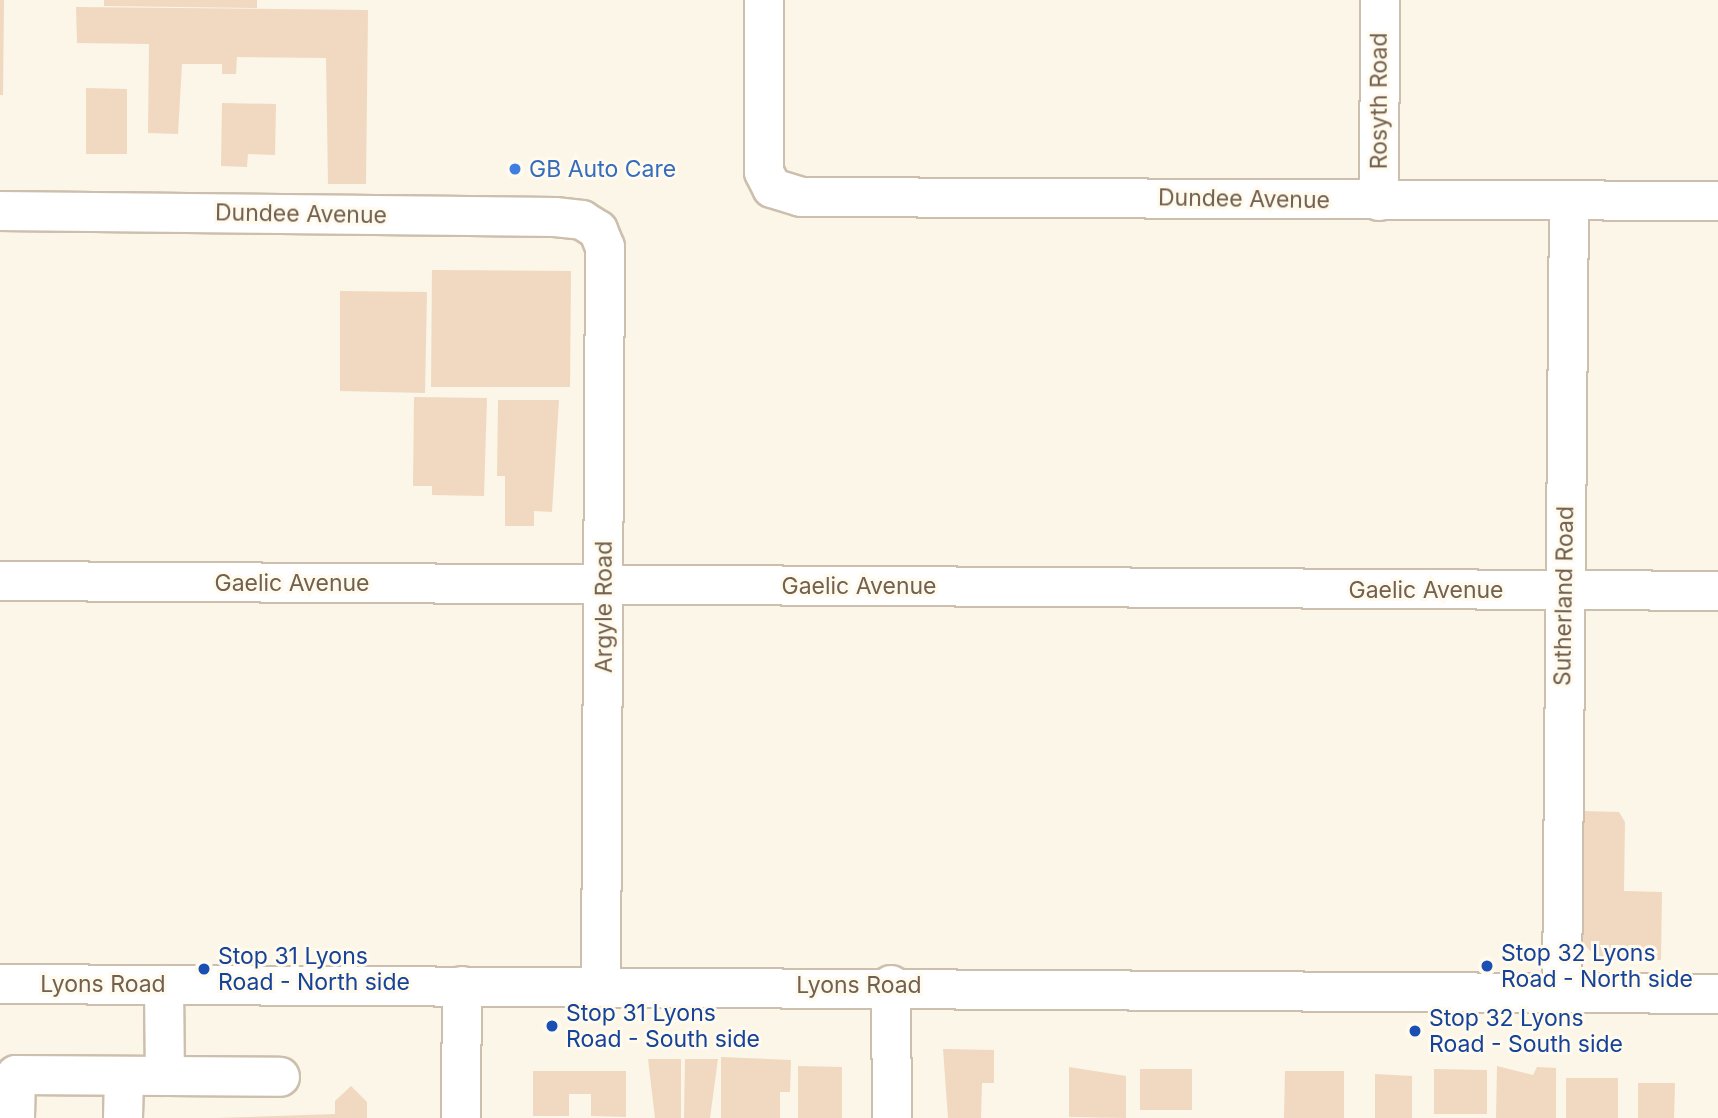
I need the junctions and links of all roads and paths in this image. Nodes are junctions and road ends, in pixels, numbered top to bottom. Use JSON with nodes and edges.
{"nodes":[{"id":1,"x":764,"y":0,"type":"edge"},
{"id":2,"x":1380,"y":0,"type":"edge"},
{"id":3,"x":1378,"y":201,"type":"junction"},
{"id":4,"x":1569,"y":201,"type":"junction"},
{"id":5,"x":1718,"y":201,"type":"edge"},
{"id":6,"x":0,"y":211,"type":"edge"},
{"id":7,"x":598,"y":230,"type":"joint"},
{"id":8,"x":0,"y":581,"type":"edge"},
{"id":9,"x":605,"y":585,"type":"junction"},
{"id":10,"x":1563,"y":590,"type":"junction"},
{"id":11,"x":1718,"y":591,"type":"edge"},
{"id":12,"x":0,"y":984,"type":"edge"},
{"id":13,"x":164,"y":985,"type":"junction"},
{"id":14,"x":601,"y":985,"type":"junction"},
{"id":15,"x":891,"y":985,"type":"junction"},
{"id":16,"x":462,"y":986,"type":"junction"},
{"id":17,"x":1562,"y":991,"type":"junction"},
{"id":18,"x":1718,"y":994,"type":"edge"},
{"id":19,"x":124,"y":1076,"type":"junction"},
{"id":20,"x":165,"y":1076,"type":"junction"},
{"id":21,"x":280,"y":1077,"type":"dead end"},
{"id":22,"x":15,"y":1118,"type":"edge"},
{"id":23,"x":123,"y":1118,"type":"edge"},
{"id":24,"x":461,"y":1118,"type":"edge"},
{"id":25,"x":892,"y":1118,"type":"edge"}],
"edges":[{"from":1,"to":3,"type":"street","name":"Dundee Avenue"},
{"from":2,"to":3,"type":"street","name":"Rosyth Road"},
{"from":3,"to":4,"type":"street","name":"Dundee Avenue"},
{"from":4,"to":5,"type":"street","name":"Dundee Avenue"},
{"from":4,"to":10,"type":"street","name":"Sutherland Road"},
{"from":6,"to":7,"type":"street","name":"Dundee Avenue"},
{"from":7,"to":9,"type":"street","name":"Argyle Road"},
{"from":8,"to":9,"type":"street","name":"Gaelic Avenue"},
{"from":9,"to":10,"type":"street","name":"Gaelic Avenue"},
{"from":9,"to":14,"type":"street","name":"Argyle Road"},
{"from":10,"to":11,"type":"street","name":"Gaelic Avenue"},
{"from":10,"to":17,"type":"street","name":"Sutherland Road"},
{"from":12,"to":13,"type":"street","name":"Lyons Road"},
{"from":13,"to":16,"type":"street","name":"Lyons Road"},
{"from":13,"to":20,"type":"street"},
{"from":14,"to":15,"type":"street","name":"Lyons Road"},
{"from":14,"to":16,"type":"street","name":"Lyons Road"},
{"from":15,"to":17,"type":"street","name":"Lyons Road"},
{"from":15,"to":25,"type":"street"},
{"from":16,"to":24,"type":"street"},
{"from":17,"to":18,"type":"street","name":"Lyons Road"},
{"from":19,"to":20,"type":"street"},
{"from":19,"to":22,"type":"street"},
{"from":19,"to":23,"type":"street"},
{"from":20,"to":21,"type":"street"}]}
